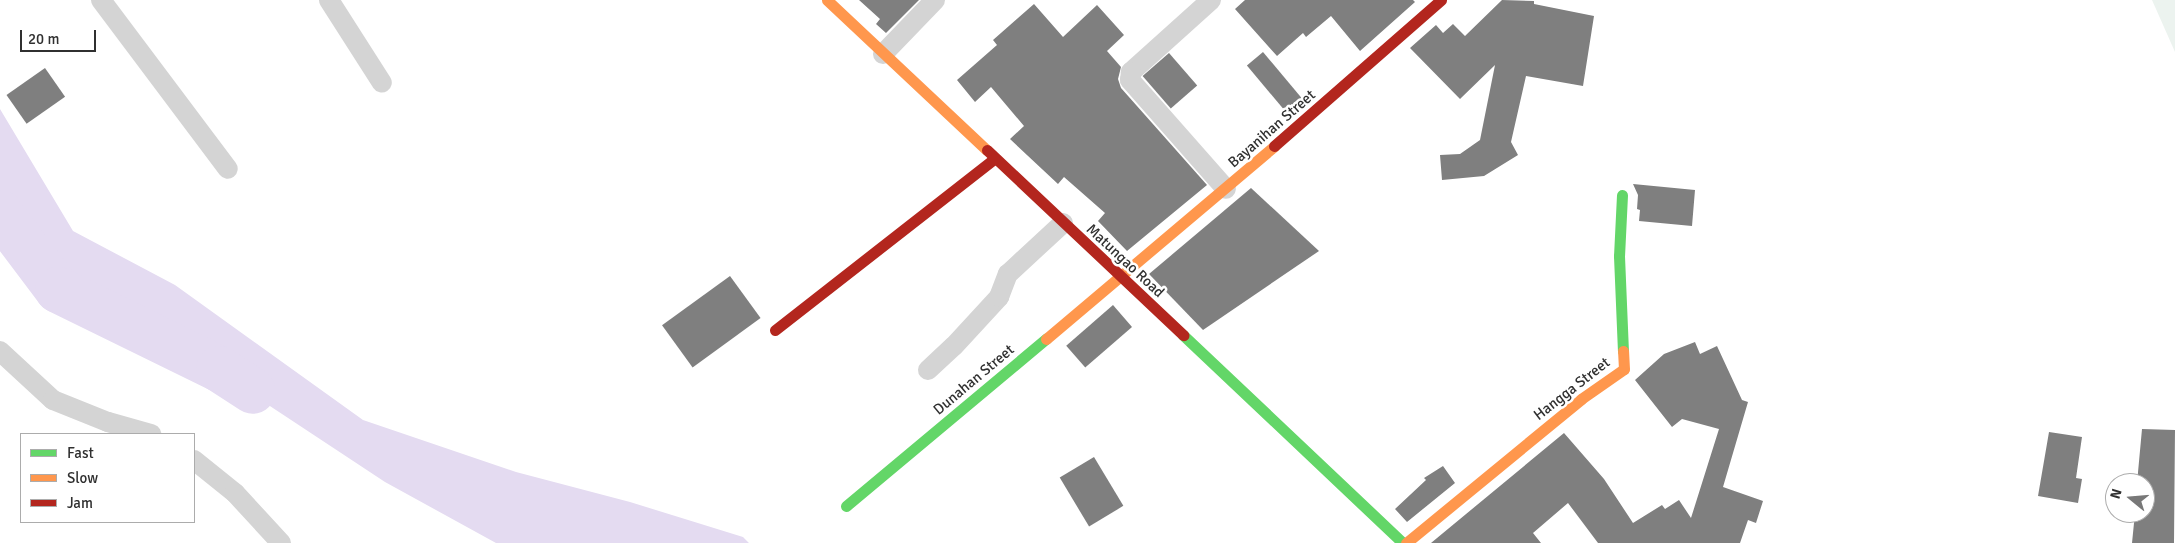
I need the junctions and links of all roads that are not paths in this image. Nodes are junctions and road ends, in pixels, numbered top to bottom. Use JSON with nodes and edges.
{"nodes":[{"id":1,"x":101,"y":0,"type":"edge"},
{"id":2,"x":329,"y":0,"type":"edge"},
{"id":3,"x":827,"y":0,"type":"edge"},
{"id":4,"x":934,"y":0,"type":"edge"},
{"id":5,"x":1211,"y":0,"type":"edge"},
{"id":6,"x":1441,"y":0,"type":"edge"},
{"id":7,"x":883,"y":54,"type":"junction"},
{"id":8,"x":382,"y":83,"type":"dead end"},
{"id":9,"x":994,"y":159,"type":"junction"},
{"id":10,"x":228,"y":169,"type":"dead end"},
{"id":11,"x":1226,"y":190,"type":"junction"},
{"id":12,"x":1622,"y":195,"type":"dead end"},
{"id":13,"x":1063,"y":223,"type":"junction"},
{"id":14,"x":1122,"y":278,"type":"junction"},
{"id":15,"x":775,"y":330,"type":"dead end"},
{"id":16,"x":0,"y":351,"type":"edge"},
{"id":17,"x":928,"y":370,"type":"dead end"},
{"id":18,"x":147,"y":433,"type":"edge"},
{"id":19,"x":195,"y":461,"type":"edge"},
{"id":20,"x":846,"y":506,"type":"dead end"},
{"id":21,"x":281,"y":543,"type":"edge"},
{"id":22,"x":1404,"y":543,"type":"edge"}],
"edges":[{"from":1,"to":10,"type":"street"},
{"from":2,"to":8,"type":"street"},
{"from":3,"to":7,"type":"street","name":"Matungao Road"},
{"from":4,"to":7,"type":"street"},
{"from":5,"to":11,"type":"street"},
{"from":6,"to":11,"type":"street","name":"Bayanihan Street"},
{"from":7,"to":9,"type":"street","name":"Matungao Road"},
{"from":9,"to":13,"type":"street","name":"Matungao Road"},
{"from":9,"to":15,"type":"street"},
{"from":11,"to":14,"type":"street","name":"Bayanihan Street"},
{"from":12,"to":22,"type":"street","name":"Hangga Street"},
{"from":13,"to":14,"type":"street","name":"Matungao Road"},
{"from":13,"to":17,"type":"street"},
{"from":14,"to":20,"type":"street","name":"Dunahan Street"},
{"from":14,"to":22,"type":"street","name":"Matungao Road"},
{"from":16,"to":18,"type":"street"},
{"from":19,"to":21,"type":"street"}]}
